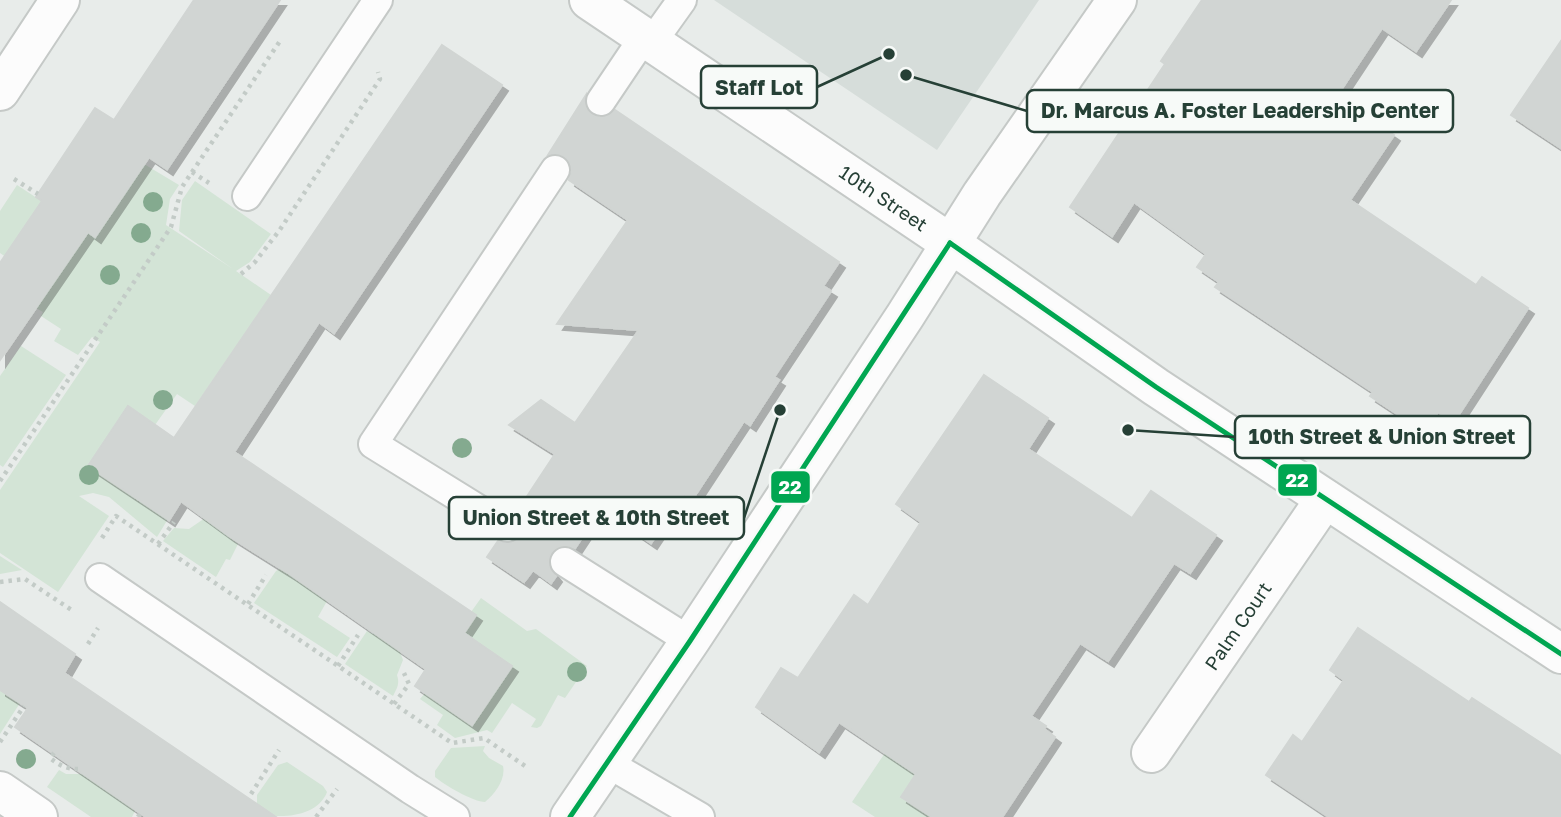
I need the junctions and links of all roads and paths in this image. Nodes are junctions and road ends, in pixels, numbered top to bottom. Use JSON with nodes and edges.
{"nodes":[{"id":1,"x":60,"y":0,"type":"edge"},
{"id":2,"x":378,"y":0,"type":"edge"},
{"id":3,"x":589,"y":0,"type":"edge"},
{"id":4,"x":682,"y":0,"type":"edge"},
{"id":5,"x":1117,"y":0,"type":"edge"},
{"id":6,"x":648,"y":39,"type":"junction"},
{"id":7,"x":280,"y":41,"type":"dead end"},
{"id":8,"x":0,"y":91,"type":"edge"},
{"id":9,"x":601,"y":101,"type":"dead end"},
{"id":10,"x":555,"y":170,"type":"dead end"},
{"id":11,"x":14,"y":179,"type":"dead end"},
{"id":12,"x":38,"y":194,"type":"dead end"},
{"id":13,"x":247,"y":195,"type":"dead end"},
{"id":14,"x":950,"y":243,"type":"junction"},
{"id":15,"x":0,"y":481,"type":"edge"},
{"id":16,"x":1325,"y":499,"type":"junction"},
{"id":17,"x":174,"y":522,"type":"dead end"},
{"id":18,"x":507,"y":527,"type":"dead end"},
{"id":19,"x":158,"y":544,"type":"junction"},
{"id":20,"x":96,"y":547,"type":"dead end"},
{"id":21,"x":565,"y":562,"type":"dead end"},
{"id":22,"x":266,"y":575,"type":"dead end"},
{"id":23,"x":100,"y":578,"type":"dead end"},
{"id":24,"x":248,"y":604,"type":"junction"},
{"id":25,"x":99,"y":628,"type":"dead end"},
{"id":26,"x":358,"y":635,"type":"dead end"},
{"id":27,"x":690,"y":641,"type":"junction"},
{"id":28,"x":88,"y":644,"type":"dead end"},
{"id":29,"x":1561,"y":654,"type":"edge"},
{"id":30,"x":338,"y":666,"type":"junction"},
{"id":31,"x":404,"y":673,"type":"dead end"},
{"id":32,"x":394,"y":704,"type":"junction"},
{"id":33,"x":24,"y":706,"type":"dead end"},
{"id":34,"x":0,"y":742,"type":"edge"},
{"id":35,"x":279,"y":750,"type":"dead end"},
{"id":36,"x":54,"y":752,"type":"dead end"},
{"id":37,"x":1151,"y":753,"type":"dead end"},
{"id":38,"x":607,"y":763,"type":"junction"},
{"id":39,"x":528,"y":768,"type":"dead end"},
{"id":40,"x":78,"y":769,"type":"dead end"},
{"id":41,"x":337,"y":789,"type":"dead end"},
{"id":42,"x":0,"y":791,"type":"edge"},
{"id":43,"x":251,"y":794,"type":"dead end"},
{"id":44,"x":38,"y":817,"type":"edge"},
{"id":45,"x":316,"y":817,"type":"edge"},
{"id":46,"x":455,"y":817,"type":"edge"},
{"id":47,"x":570,"y":817,"type":"edge"},
{"id":48,"x":699,"y":817,"type":"edge"}],
"edges":[{"from":1,"to":8,"type":"street"},
{"from":2,"to":13,"type":"lane"},
{"from":3,"to":6,"type":"street","name":"10th Street"},
{"from":4,"to":6,"type":"lane"},
{"from":5,"to":14,"type":"street"},
{"from":6,"to":9,"type":"lane"},
{"from":6,"to":14,"type":"street","name":"10th Street"},
{"from":7,"to":15,"type":"path"},
{"from":10,"to":18,"type":"lane"},
{"from":11,"to":12,"type":"path"},
{"from":14,"to":16,"type":"street","name":"10th Street"},
{"from":14,"to":27,"type":"street"},
{"from":16,"to":29,"type":"street","name":"10th Street"},
{"from":16,"to":37,"type":"street","name":"Palm Court"},
{"from":17,"to":19,"type":"path"},
{"from":19,"to":20,"type":"path"},
{"from":19,"to":24,"type":"path"},
{"from":21,"to":27,"type":"lane"},
{"from":22,"to":24,"type":"path"},
{"from":23,"to":46,"type":"lane"},
{"from":24,"to":30,"type":"path"},
{"from":25,"to":28,"type":"path"},
{"from":26,"to":30,"type":"path"},
{"from":27,"to":38,"type":"street"},
{"from":30,"to":32,"type":"path"},
{"from":31,"to":32,"type":"path"},
{"from":32,"to":39,"type":"path"},
{"from":33,"to":34,"type":"path"},
{"from":35,"to":43,"type":"path"},
{"from":36,"to":40,"type":"path"},
{"from":38,"to":47,"type":"street"},
{"from":38,"to":48,"type":"lane"},
{"from":41,"to":45,"type":"path"},
{"from":42,"to":44,"type":"street"}]}
